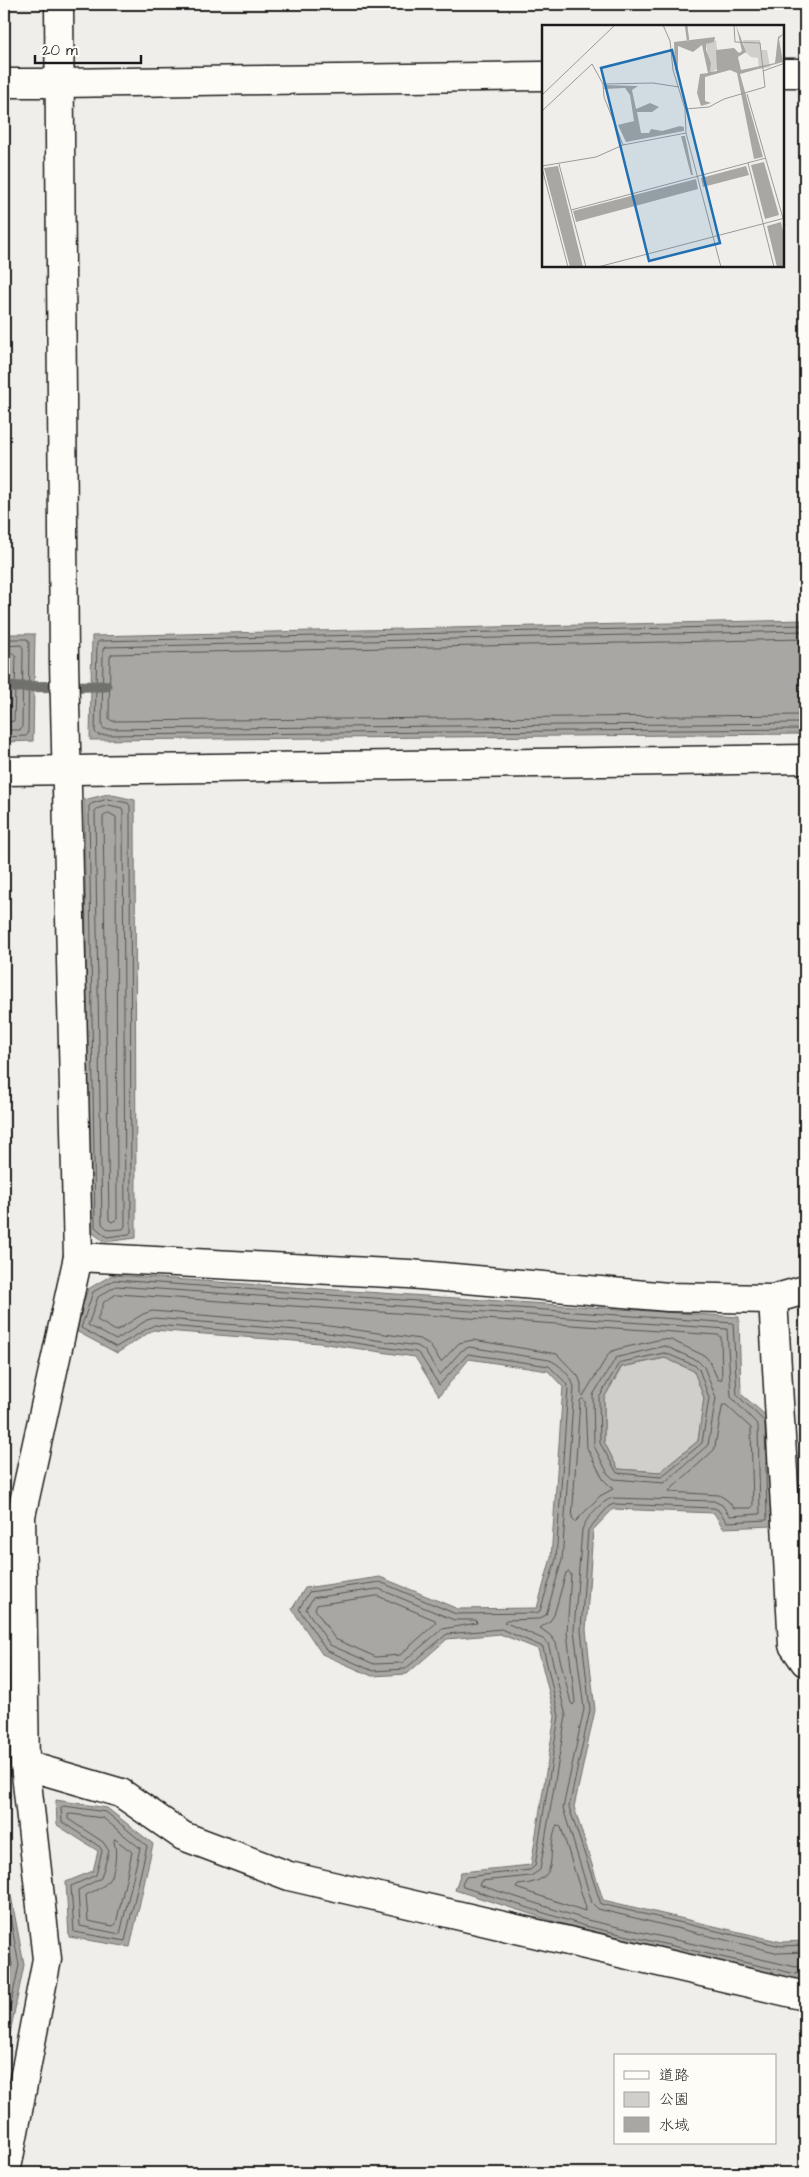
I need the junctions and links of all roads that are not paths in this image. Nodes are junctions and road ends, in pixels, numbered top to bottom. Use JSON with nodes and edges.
{"nodes":[{"id":1,"x":59,"y":4,"type":"edge"},
{"id":2,"x":784,"y":73,"type":"edge"},
{"id":3,"x":805,"y":73,"type":"edge"},
{"id":4,"x":542,"y":76,"type":"edge"},
{"id":5,"x":4,"y":83,"type":"edge"},
{"id":6,"x":60,"y":83,"type":"junction"},
{"id":7,"x":805,"y":759,"type":"edge"},
{"id":8,"x":66,"y":770,"type":"junction"},
{"id":9,"x":4,"y":771,"type":"edge"},
{"id":10,"x":78,"y":1257,"type":"junction"},
{"id":11,"x":805,"y":1290,"type":"edge"},
{"id":12,"x":773,"y":1299,"type":"junction"},
{"id":13,"x":13,"y":1515,"type":"edge"},
{"id":14,"x":805,"y":1662,"type":"edge"},
{"id":15,"x":25,"y":1765,"type":"junction"},
{"id":16,"x":805,"y":1996,"type":"edge"},
{"id":17,"x":6,"y":2173,"type":"edge"}],
"edges":[{"from":1,"to":6,"type":"street"},
{"from":2,"to":3,"type":"street"},
{"from":4,"to":6,"type":"street"},
{"from":5,"to":6,"type":"street"},
{"from":6,"to":8,"type":"street"},
{"from":7,"to":8,"type":"street"},
{"from":8,"to":9,"type":"street"},
{"from":8,"to":10,"type":"street"},
{"from":10,"to":12,"type":"street"},
{"from":10,"to":13,"type":"street"},
{"from":11,"to":12,"type":"street"},
{"from":12,"to":14,"type":"street"},
{"from":13,"to":15,"type":"street"},
{"from":15,"to":16,"type":"street"},
{"from":15,"to":17,"type":"street"}]}
